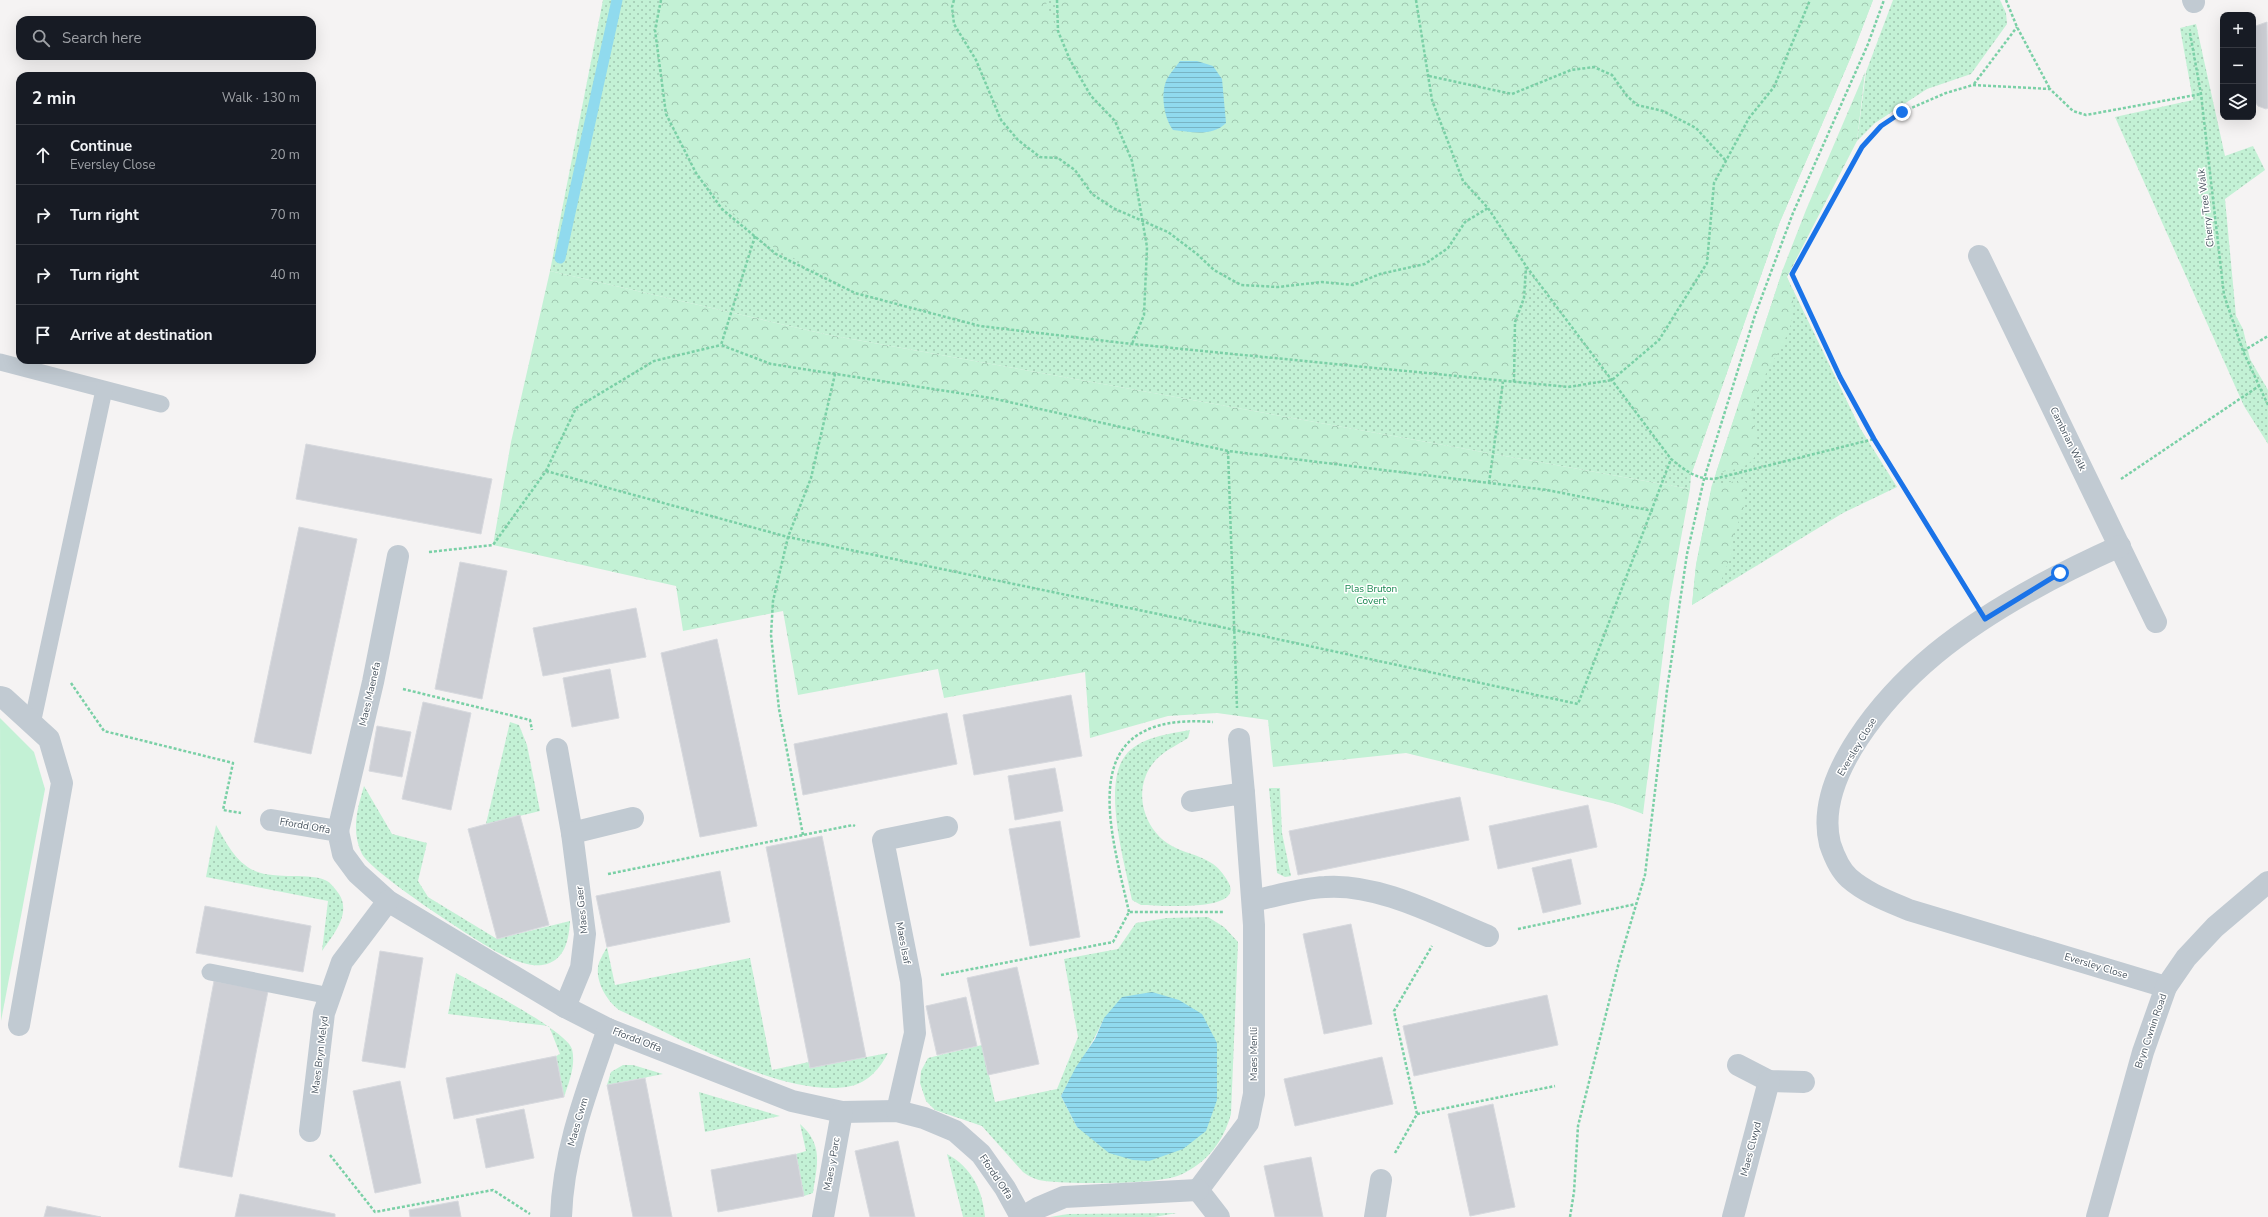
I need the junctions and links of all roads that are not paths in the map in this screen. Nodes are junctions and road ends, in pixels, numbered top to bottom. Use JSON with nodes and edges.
{"nodes":[{"id":1,"x":1979,"y":256,"type":"dead end"},
{"id":2,"x":0,"y":362,"type":"edge"},
{"id":3,"x":104,"y":390,"type":"junction"},
{"id":4,"x":161,"y":404,"type":"dead end"},
{"id":5,"x":2120,"y":546,"type":"junction"},
{"id":6,"x":398,"y":556,"type":"road end"},
{"id":7,"x":2156,"y":622,"type":"dead end"},
{"id":8,"x":0,"y":697,"type":"edge"},
{"id":9,"x":32,"y":724,"type":"junction"},
{"id":10,"x":1238,"y":731,"type":"road end"},
{"id":11,"x":557,"y":749,"type":"dead end"},
{"id":12,"x":1244,"y":793,"type":"junction"},
{"id":13,"x":1192,"y":801,"type":"dead end"},
{"id":14,"x":633,"y":818,"type":"dead end"},
{"id":15,"x":271,"y":820,"type":"road end"},
{"id":16,"x":947,"y":827,"type":"dead end"},
{"id":17,"x":338,"y":831,"type":"junction"},
{"id":18,"x":572,"y":833,"type":"junction"},
{"id":19,"x":2268,"y":882,"type":"edge"},
{"id":20,"x":388,"y":901,"type":"junction"},
{"id":21,"x":1253,"y":907,"type":"junction"},
{"id":22,"x":1488,"y":936,"type":"road end"},
{"id":23,"x":210,"y":972,"type":"dead end"},
{"id":24,"x":2166,"y":987,"type":"junction"},
{"id":25,"x":330,"y":996,"type":"junction"},
{"id":26,"x":565,"y":1007,"type":"junction"},
{"id":27,"x":19,"y":1025,"type":"dead end"},
{"id":28,"x":608,"y":1029,"type":"junction"},
{"id":29,"x":1738,"y":1065,"type":"dead end"},
{"id":30,"x":1769,"y":1081,"type":"junction"},
{"id":31,"x":1804,"y":1082,"type":"dead end"},
{"id":32,"x":897,"y":1111,"type":"junction"},
{"id":33,"x":842,"y":1112,"type":"junction"},
{"id":34,"x":310,"y":1131,"type":"road end"},
{"id":35,"x":1380,"y":1180,"type":"road end"},
{"id":36,"x":1198,"y":1190,"type":"junction"},
{"id":37,"x":561,"y":1217,"type":"edge"},
{"id":38,"x":823,"y":1217,"type":"edge"},
{"id":39,"x":1022,"y":1217,"type":"edge"},
{"id":40,"x":1219,"y":1217,"type":"edge"},
{"id":41,"x":1375,"y":1217,"type":"edge"},
{"id":42,"x":1733,"y":1217,"type":"edge"},
{"id":43,"x":2097,"y":1217,"type":"edge"}],
"edges":[{"from":1,"to":5,"type":"street","name":"Cambrian Walk"},
{"from":2,"to":3,"type":"lane"},
{"from":3,"to":4,"type":"lane"},
{"from":3,"to":9,"type":"lane"},
{"from":5,"to":7,"type":"street","name":"Cambrian Walk"},
{"from":5,"to":24,"type":"street","name":"Eversley Close"},
{"from":6,"to":17,"type":"street","name":"Maes Maenefa"},
{"from":8,"to":9,"type":"street"},
{"from":9,"to":27,"type":"street"},
{"from":10,"to":12,"type":"street","name":"Maes Menlli"},
{"from":11,"to":18,"type":"street","name":"Maes Gaer"},
{"from":12,"to":13,"type":"street"},
{"from":12,"to":21,"type":"street","name":"Maes Menlli"},
{"from":14,"to":18,"type":"street"},
{"from":15,"to":17,"type":"street","name":"Ffordd Offa"},
{"from":16,"to":32,"type":"street","name":"Maes Isaf"},
{"from":17,"to":20,"type":"street","name":"Ffordd Offa"},
{"from":18,"to":26,"type":"street","name":"Maes Gaer"},
{"from":19,"to":24,"type":"street","name":"Bryn Cwnin Road"},
{"from":20,"to":25,"type":"street","name":"Maes Bryn Melyd"},
{"from":20,"to":26,"type":"street","name":"Ffordd Offa"},
{"from":21,"to":22,"type":"street"},
{"from":21,"to":36,"type":"street","name":"Maes Menlli"},
{"from":23,"to":25,"type":"lane"},
{"from":24,"to":43,"type":"street","name":"Bryn Cwnin Road"},
{"from":25,"to":34,"type":"street","name":"Maes Bryn Melyd"},
{"from":26,"to":28,"type":"street","name":"Ffordd Offa"},
{"from":28,"to":33,"type":"street","name":"Ffordd Offa"},
{"from":28,"to":37,"type":"street","name":"Maes Cwm"},
{"from":29,"to":30,"type":"street"},
{"from":30,"to":31,"type":"street"},
{"from":30,"to":42,"type":"street","name":"Maes Clwyd"},
{"from":32,"to":33,"type":"street","name":"Ffordd Offa"},
{"from":32,"to":39,"type":"street","name":"Ffordd Offa"},
{"from":33,"to":38,"type":"street","name":"Maes y Parc"},
{"from":35,"to":41,"type":"street"},
{"from":36,"to":39,"type":"street","name":"Ffordd Offa"},
{"from":36,"to":40,"type":"street"}]}
